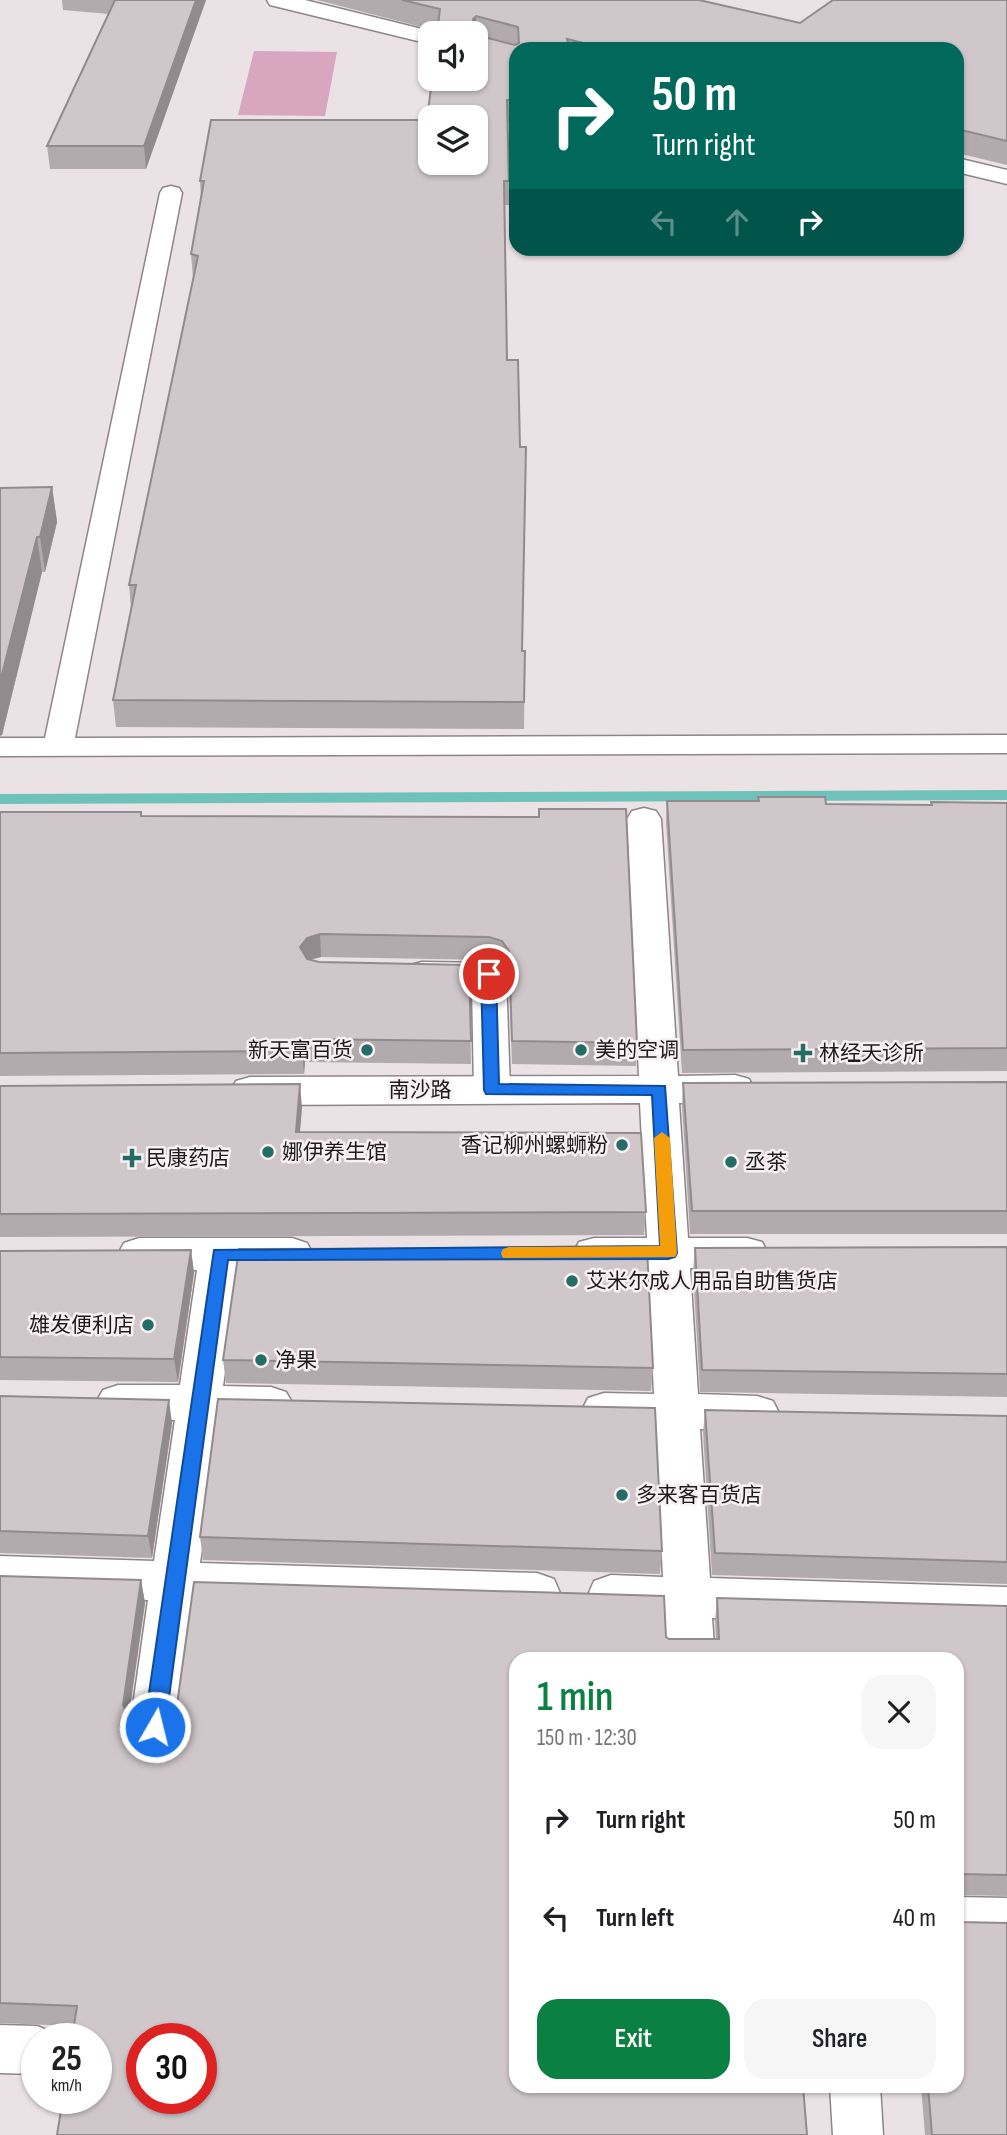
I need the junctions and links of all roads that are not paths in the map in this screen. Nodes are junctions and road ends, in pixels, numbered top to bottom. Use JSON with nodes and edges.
{"nodes":[{"id":1,"x":278,"y":0,"type":"edge"},
{"id":2,"x":418,"y":34,"type":"edge"},
{"id":3,"x":964,"y":167,"type":"edge"},
{"id":4,"x":1007,"y":177,"type":"edge"},
{"id":5,"x":171,"y":193,"type":"dead end"},
{"id":6,"x":1007,"y":744,"type":"edge"},
{"id":7,"x":58,"y":746,"type":"junction"},
{"id":8,"x":0,"y":747,"type":"edge"},
{"id":9,"x":631,"y":819,"type":"dead end"},
{"id":10,"x":385,"y":972,"type":"edge"},
{"id":11,"x":771,"y":1089,"type":"edge"},
{"id":12,"x":492,"y":1090,"type":"junction"},
{"id":13,"x":659,"y":1090,"type":"junction"},
{"id":14,"x":218,"y":1091,"type":"edge"},
{"id":15,"x":790,"y":1252,"type":"edge"},
{"id":16,"x":560,"y":1253,"type":"edge"},
{"id":17,"x":668,"y":1253,"type":"junction"},
{"id":18,"x":220,"y":1254,"type":"junction"},
{"id":19,"x":328,"y":1254,"type":"edge"},
{"id":20,"x":96,"y":1255,"type":"edge"},
{"id":21,"x":80,"y":1401,"type":"edge"},
{"id":22,"x":199,"y":1403,"type":"junction"},
{"id":23,"x":308,"y":1405,"type":"edge"},
{"id":24,"x":567,"y":1410,"type":"edge"},
{"id":25,"x":676,"y":1412,"type":"junction"},
{"id":26,"x":800,"y":1414,"type":"edge"},
{"id":27,"x":0,"y":1576,"type":"edge"},
{"id":28,"x":174,"y":1581,"type":"junction"},
{"id":29,"x":687,"y":1597,"type":"junction"},
{"id":30,"x":1007,"y":1607,"type":"edge"},
{"id":31,"x":691,"y":1652,"type":"edge"},
{"id":32,"x":155,"y":1727,"type":"edge"},
{"id":33,"x":964,"y":1919,"type":"edge"},
{"id":34,"x":1007,"y":1920,"type":"edge"},
{"id":35,"x":0,"y":2049,"type":"edge"},
{"id":36,"x":21,"y":2050,"type":"edge"},
{"id":37,"x":855,"y":2093,"type":"edge"},
{"id":38,"x":858,"y":2135,"type":"edge"}],
"edges":[{"from":1,"to":2,"type":"street"},
{"from":3,"to":4,"type":"street"},
{"from":5,"to":7,"type":"lane"},
{"from":6,"to":7,"type":"lane"},
{"from":7,"to":8,"type":"lane"},
{"from":9,"to":13,"type":"street"},
{"from":10,"to":12,"type":"lane"},
{"from":11,"to":13,"type":"street","name":"南沙路"},
{"from":12,"to":13,"type":"street","name":"南沙路"},
{"from":12,"to":14,"type":"street","name":"南沙路"},
{"from":13,"to":17,"type":"street"},
{"from":15,"to":17,"type":"street"},
{"from":16,"to":17,"type":"street"},
{"from":17,"to":25,"type":"street"},
{"from":18,"to":19,"type":"street"},
{"from":18,"to":20,"type":"street"},
{"from":18,"to":22,"type":"street"},
{"from":21,"to":22,"type":"street"},
{"from":22,"to":23,"type":"street"},
{"from":22,"to":28,"type":"street"},
{"from":24,"to":25,"type":"street"},
{"from":25,"to":26,"type":"street"},
{"from":25,"to":29,"type":"street"},
{"from":27,"to":28,"type":"street"},
{"from":28,"to":29,"type":"street"},
{"from":28,"to":32,"type":"street"},
{"from":29,"to":30,"type":"street"},
{"from":29,"to":31,"type":"street"},
{"from":33,"to":34,"type":"lane"},
{"from":35,"to":36,"type":"lane"},
{"from":37,"to":38,"type":"lane"}]}
